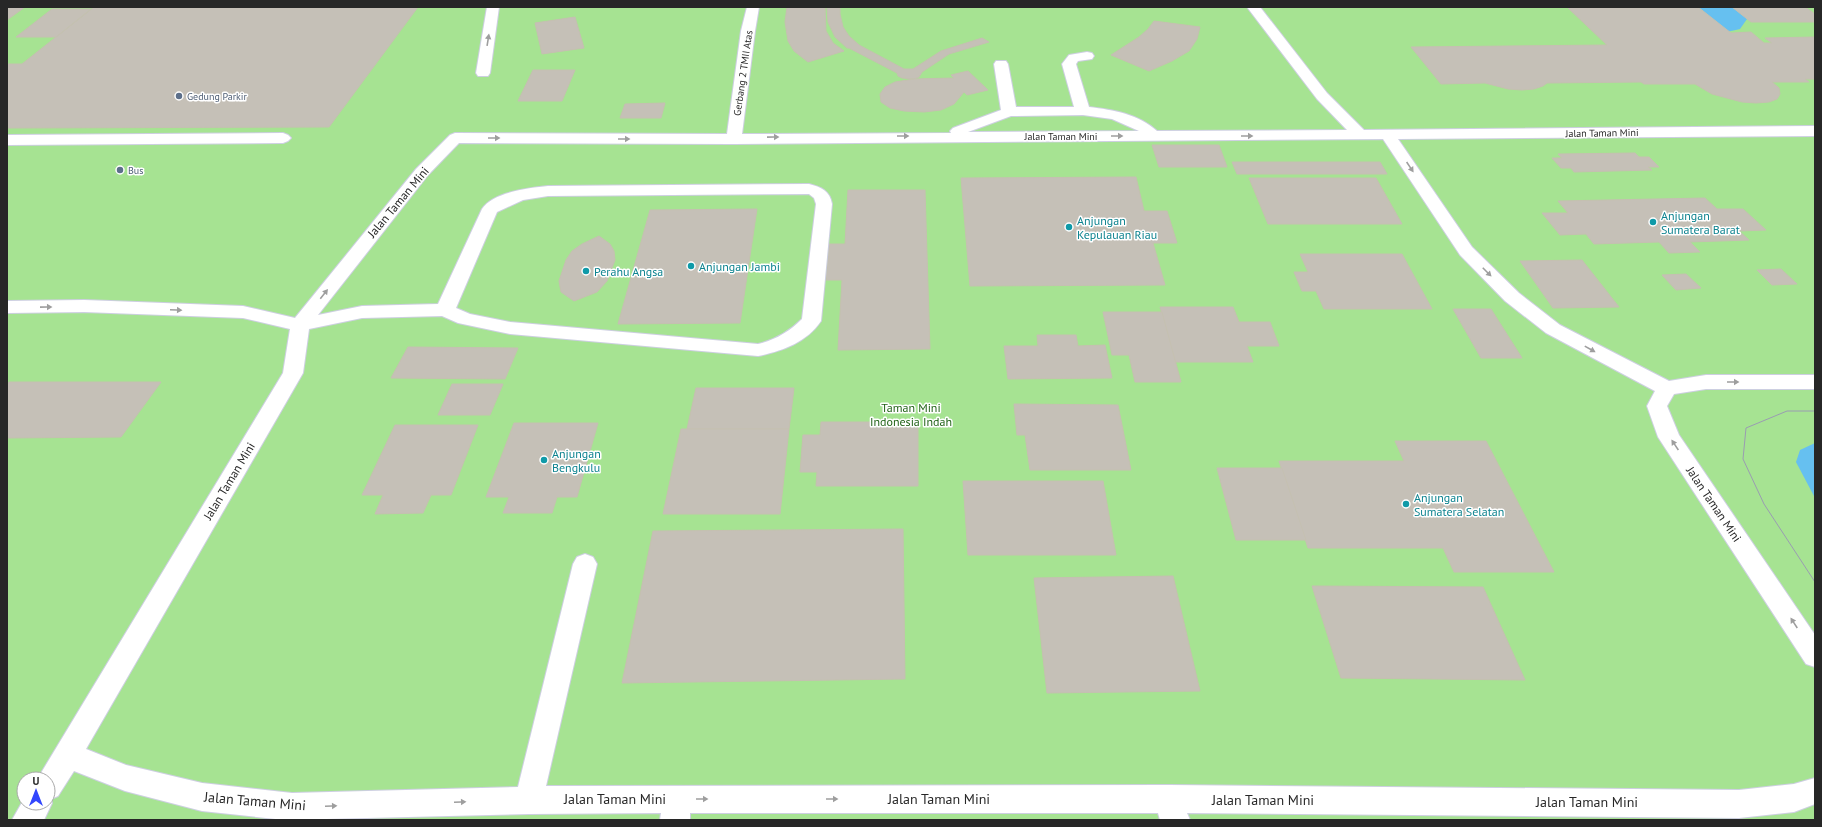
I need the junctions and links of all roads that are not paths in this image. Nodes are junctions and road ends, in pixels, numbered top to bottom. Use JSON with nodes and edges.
{"nodes":[{"id":1,"x":494,"y":7,"type":"edge"},
{"id":2,"x":753,"y":7,"type":"edge"},
{"id":3,"x":1253,"y":7,"type":"edge"},
{"id":4,"x":1087,"y":56,"type":"dead end"},
{"id":5,"x":1001,"y":64,"type":"dead end"},
{"id":6,"x":483,"y":73,"type":"dead end"},
{"id":7,"x":1083,"y":111,"type":"junction"},
{"id":8,"x":1009,"y":112,"type":"junction"},
{"id":9,"x":1815,"y":131,"type":"edge"},
{"id":10,"x":1361,"y":135,"type":"junction"},
{"id":11,"x":1388,"y":135,"type":"junction"},
{"id":12,"x":945,"y":136,"type":"junction"},
{"id":13,"x":1153,"y":136,"type":"junction"},
{"id":14,"x":283,"y":138,"type":"dead end"},
{"id":15,"x":734,"y":139,"type":"junction"},
{"id":16,"x":7,"y":140,"type":"edge"},
{"id":17,"x":7,"y":307,"type":"edge"},
{"id":18,"x":445,"y":310,"type":"junction"},
{"id":19,"x":300,"y":325,"type":"junction"},
{"id":20,"x":1815,"y":382,"type":"edge"},
{"id":21,"x":1667,"y":388,"type":"junction"},
{"id":22,"x":585,"y":564,"type":"dead end"},
{"id":23,"x":1815,"y":656,"type":"edge"},
{"id":24,"x":68,"y":755,"type":"junction"},
{"id":25,"x":56,"y":774,"type":"edge"},
{"id":26,"x":1815,"y":790,"type":"edge"},
{"id":27,"x":529,"y":800,"type":"junction"},
{"id":28,"x":675,"y":810,"type":"edge"},
{"id":29,"x":1172,"y":810,"type":"edge"},
{"id":30,"x":33,"y":811,"type":"edge"},
{"id":31,"x":289,"y":814,"type":"edge"},
{"id":32,"x":27,"y":820,"type":"edge"}],
"edges":[{"from":6,"to":1,"type":"lane","one_way":true},
{"from":2,"to":15,"type":"lane","name":"Gerbang 2 TMII Atas"},
{"from":3,"to":10,"type":"lane"},
{"from":4,"to":7,"type":"lane"},
{"from":5,"to":8,"type":"lane"},
{"from":7,"to":8,"type":"lane"},
{"from":7,"to":13,"type":"lane"},
{"from":8,"to":12,"type":"lane"},
{"from":9,"to":11,"type":"lane","name":"Jalan Taman Mini"},
{"from":10,"to":11,"type":"lane","name":"Jalan Taman Mini"},
{"from":13,"to":10,"type":"lane","name":"Jalan Taman Mini","one_way":true},
{"from":11,"to":21,"type":"lane","one_way":true},
{"from":12,"to":13,"type":"lane","name":"Jalan Taman Mini","one_way":true},
{"from":15,"to":12,"type":"lane","name":"Jalan Taman Mini","one_way":true},
{"from":14,"to":16,"type":"lane"},
{"from":19,"to":15,"type":"lane","name":"Jalan Taman Mini","one_way":true},
{"from":17,"to":19,"type":"lane","one_way":true},
{"from":18,"to":18,"type":"lane"},
{"from":18,"to":19,"type":"lane"},
{"from":19,"to":24,"type":"lane","name":"Jalan Taman Mini"},
{"from":21,"to":20,"type":"lane","one_way":true},
{"from":23,"to":21,"type":"lane","name":"Jalan Taman Mini","one_way":true},
{"from":22,"to":27,"type":"lane"},
{"from":24,"to":25,"type":"lane","name":"Jalan Taman Mini"},
{"from":24,"to":31,"type":"lane","name":"Jalan Taman Mini"},
{"from":26,"to":29,"type":"lane","name":"Jalan Taman Mini"},
{"from":27,"to":28,"type":"lane","name":"Jalan Taman Mini"},
{"from":31,"to":27,"type":"lane","name":"Jalan Taman Mini","one_way":true},
{"from":28,"to":29,"type":"lane","name":"Jalan Taman Mini","one_way":true},
{"from":30,"to":32,"type":"lane"}]}
